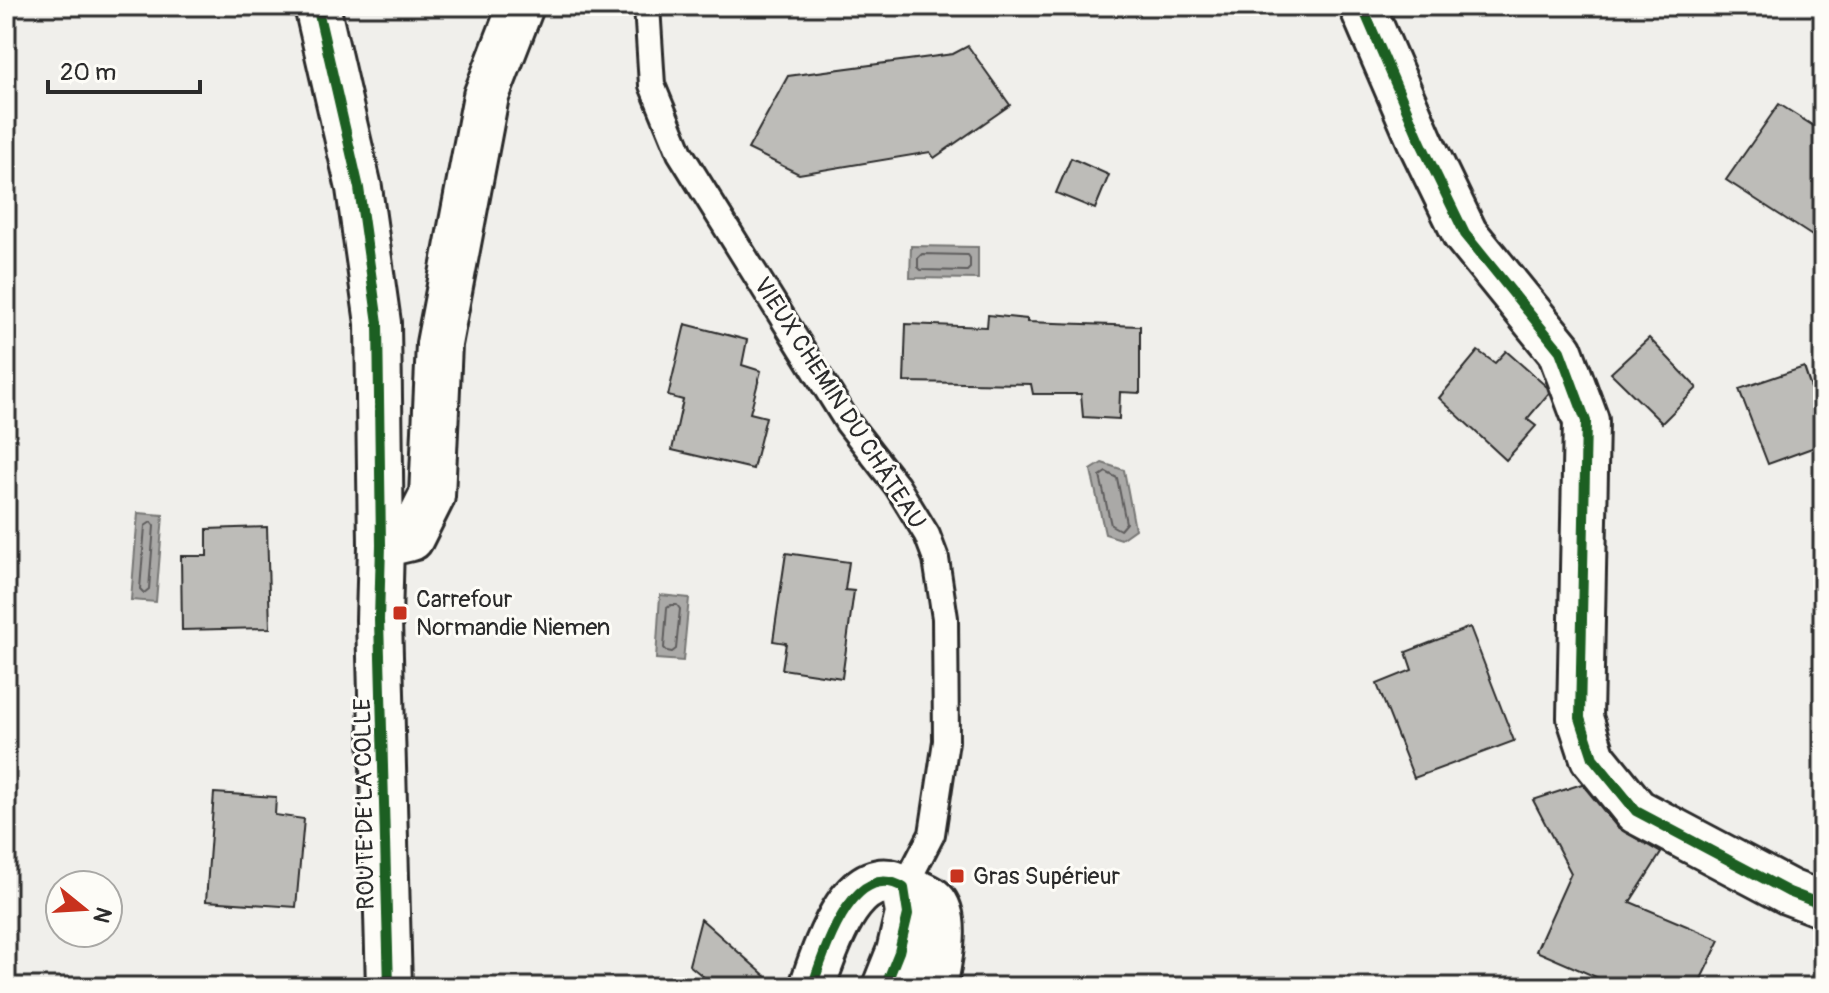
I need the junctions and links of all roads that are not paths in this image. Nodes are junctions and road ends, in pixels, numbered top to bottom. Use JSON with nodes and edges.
{"nodes":[{"id":1,"x":317,"y":6,"type":"edge"},
{"id":2,"x":521,"y":6,"type":"edge"},
{"id":3,"x":647,"y":6,"type":"edge"},
{"id":4,"x":1362,"y":6,"type":"edge"},
{"id":5,"x":381,"y":545,"type":"junction"},
{"id":6,"x":904,"y":888,"type":"junction"},
{"id":7,"x":1823,"y":905,"type":"edge"},
{"id":8,"x":389,"y":987,"type":"edge"},
{"id":9,"x":812,"y":987,"type":"edge"},
{"id":10,"x":885,"y":987,"type":"edge"},
{"id":11,"x":934,"y":987,"type":"edge"}],
"edges":[{"from":1,"to":5,"type":"street","name":"ROUTE DE LA COLLE"},
{"from":2,"to":5,"type":"street"},
{"from":3,"to":6,"type":"lane","name":"VIEUX CHEMIN DU CHÂTEAU"},
{"from":4,"to":7,"type":"street"},
{"from":5,"to":8,"type":"street","name":"ROUTE DE LA COLLE"},
{"from":6,"to":9,"type":"street"},
{"from":6,"to":10,"type":"street"},
{"from":6,"to":11,"type":"street"}]}
